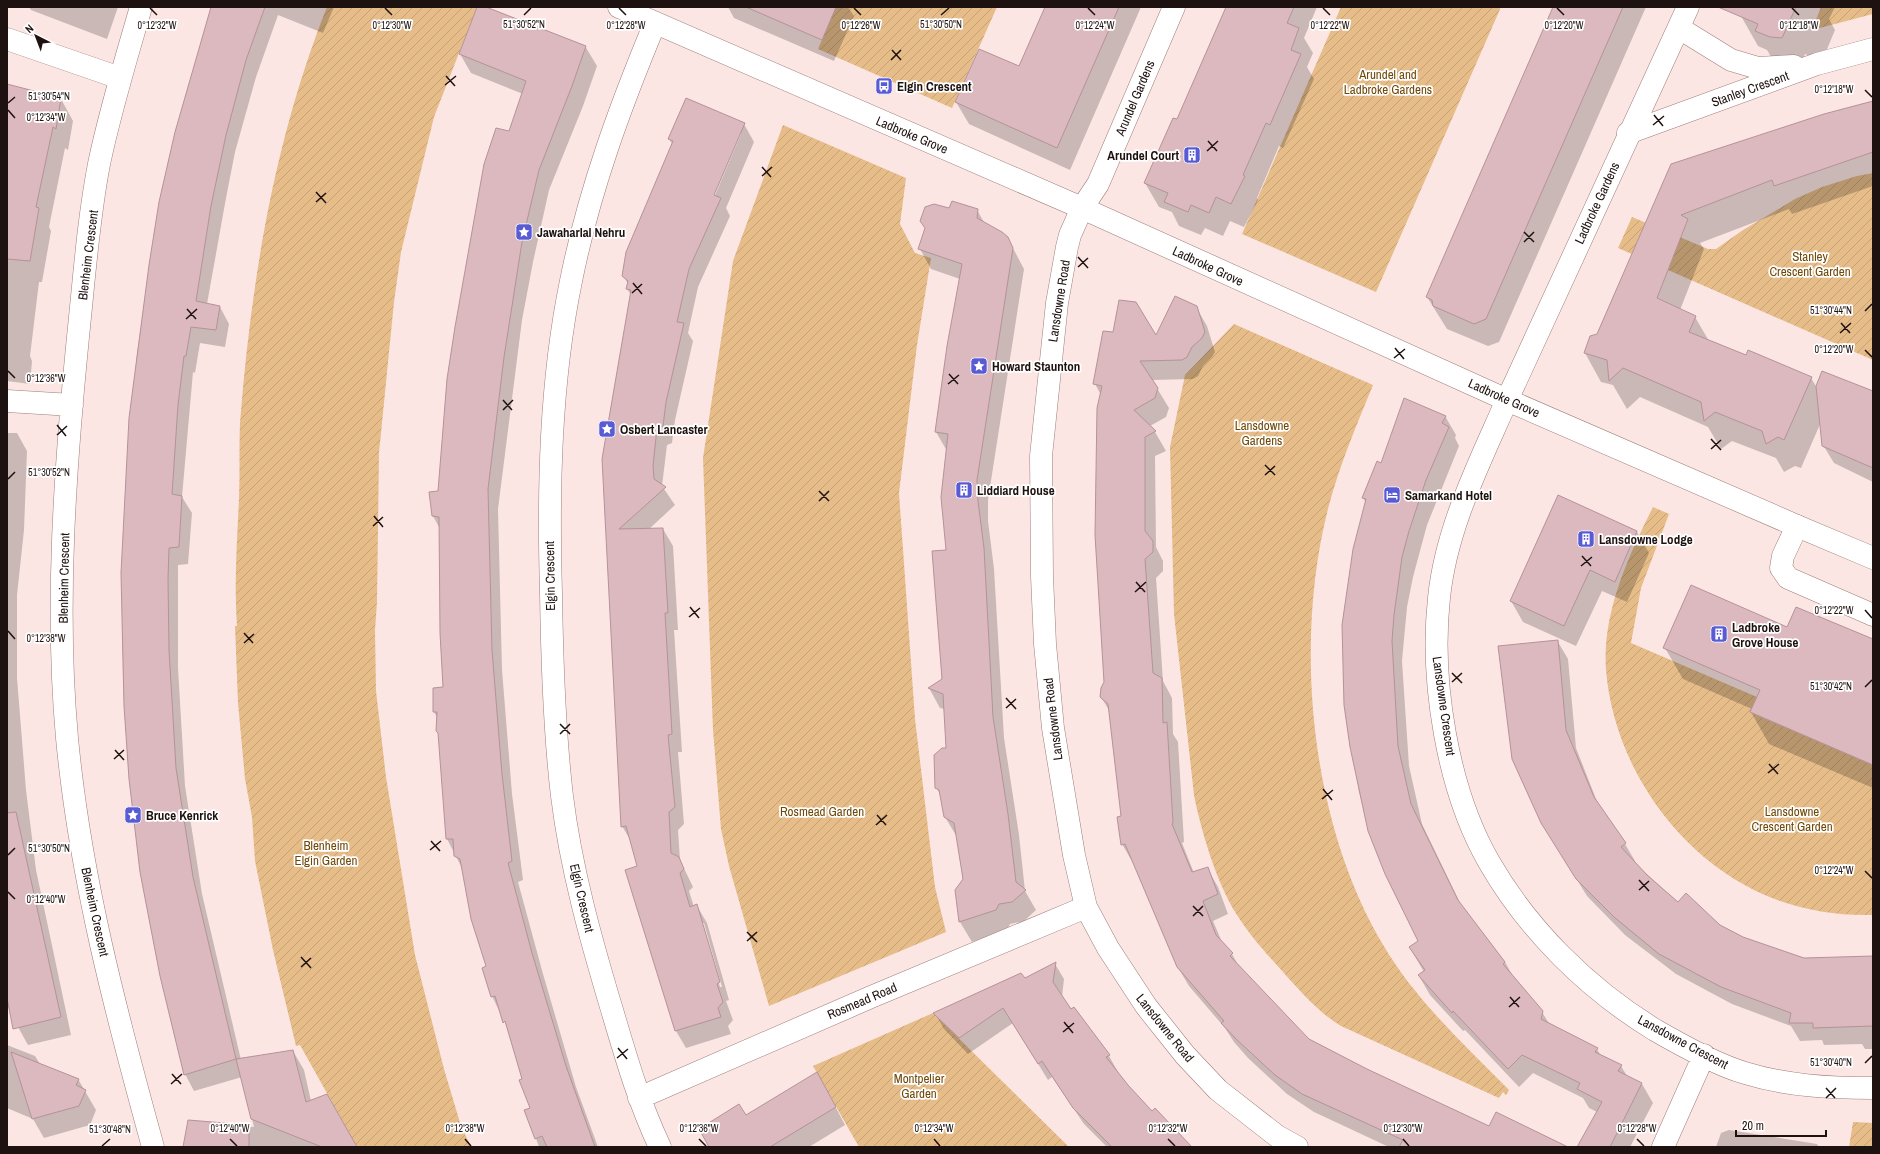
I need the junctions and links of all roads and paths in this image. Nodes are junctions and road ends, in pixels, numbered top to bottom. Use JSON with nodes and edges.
{"nodes":[{"id":1,"x":141,"y":7,"type":"edge"},
{"id":2,"x":618,"y":7,"type":"edge"},
{"id":3,"x":1174,"y":7,"type":"edge"},
{"id":4,"x":1688,"y":7,"type":"edge"},
{"id":5,"x":658,"y":15,"type":"edge"},
{"id":6,"x":1679,"y":28,"type":"junction"},
{"id":7,"x":7,"y":39,"type":"edge"},
{"id":8,"x":1873,"y":49,"type":"edge"},
{"id":9,"x":1817,"y":64,"type":"junction"},
{"id":10,"x":120,"y":78,"type":"junction"},
{"id":11,"x":1628,"y":133,"type":"junction"},
{"id":12,"x":1082,"y":208,"type":"junction"},
{"id":13,"x":1506,"y":400,"type":"junction"},
{"id":14,"x":7,"y":401,"type":"edge"},
{"id":15,"x":72,"y":405,"type":"junction"},
{"id":16,"x":1796,"y":526,"type":"junction"},
{"id":17,"x":1873,"y":558,"type":"edge"},
{"id":18,"x":1873,"y":615,"type":"edge"},
{"id":19,"x":1086,"y":906,"type":"junction"},
{"id":20,"x":1704,"y":1055,"type":"junction"},
{"id":21,"x":1873,"y":1088,"type":"edge"},
{"id":22,"x":639,"y":1098,"type":"junction"},
{"id":23,"x":153,"y":1147,"type":"edge"},
{"id":24,"x":660,"y":1147,"type":"edge"},
{"id":25,"x":1297,"y":1147,"type":"edge"},
{"id":26,"x":1663,"y":1147,"type":"edge"}],
"edges":[{"from":1,"to":10,"type":"street","name":"Blenheim Crescent"},
{"from":2,"to":5,"type":"street","name":"Ladbroke Grove"},
{"from":3,"to":12,"type":"street","name":"Arundel Gardens"},
{"from":4,"to":6,"type":"street","name":"Ladbroke Gardens"},
{"from":5,"to":12,"type":"street","name":"Ladbroke Grove"},
{"from":5,"to":22,"type":"street","name":"Elgin Crescent"},
{"from":6,"to":9,"type":"street"},
{"from":6,"to":11,"type":"street","name":"Ladbroke Gardens"},
{"from":7,"to":10,"type":"street"},
{"from":8,"to":9,"type":"street","name":"Stanley Crescent"},
{"from":9,"to":11,"type":"street","name":"Stanley Crescent"},
{"from":10,"to":15,"type":"street","name":"Blenheim Crescent"},
{"from":11,"to":13,"type":"street","name":"Ladbroke Gardens"},
{"from":12,"to":13,"type":"street","name":"Ladbroke Grove"},
{"from":12,"to":19,"type":"street","name":"Lansdowne Road"},
{"from":13,"to":16,"type":"street","name":"Ladbroke Grove"},
{"from":13,"to":20,"type":"street","name":"Lansdowne Crescent"},
{"from":14,"to":15,"type":"street"},
{"from":15,"to":23,"type":"street","name":"Blenheim Crescent"},
{"from":16,"to":17,"type":"street","name":"Ladbroke Grove"},
{"from":16,"to":18,"type":"street"},
{"from":19,"to":22,"type":"street","name":"Rosmead Road"},
{"from":19,"to":25,"type":"street","name":"Lansdowne Road"},
{"from":20,"to":21,"type":"street","name":"Lansdowne Crescent"},
{"from":20,"to":26,"type":"street"},
{"from":22,"to":24,"type":"street","name":"Elgin Crescent"}]}
